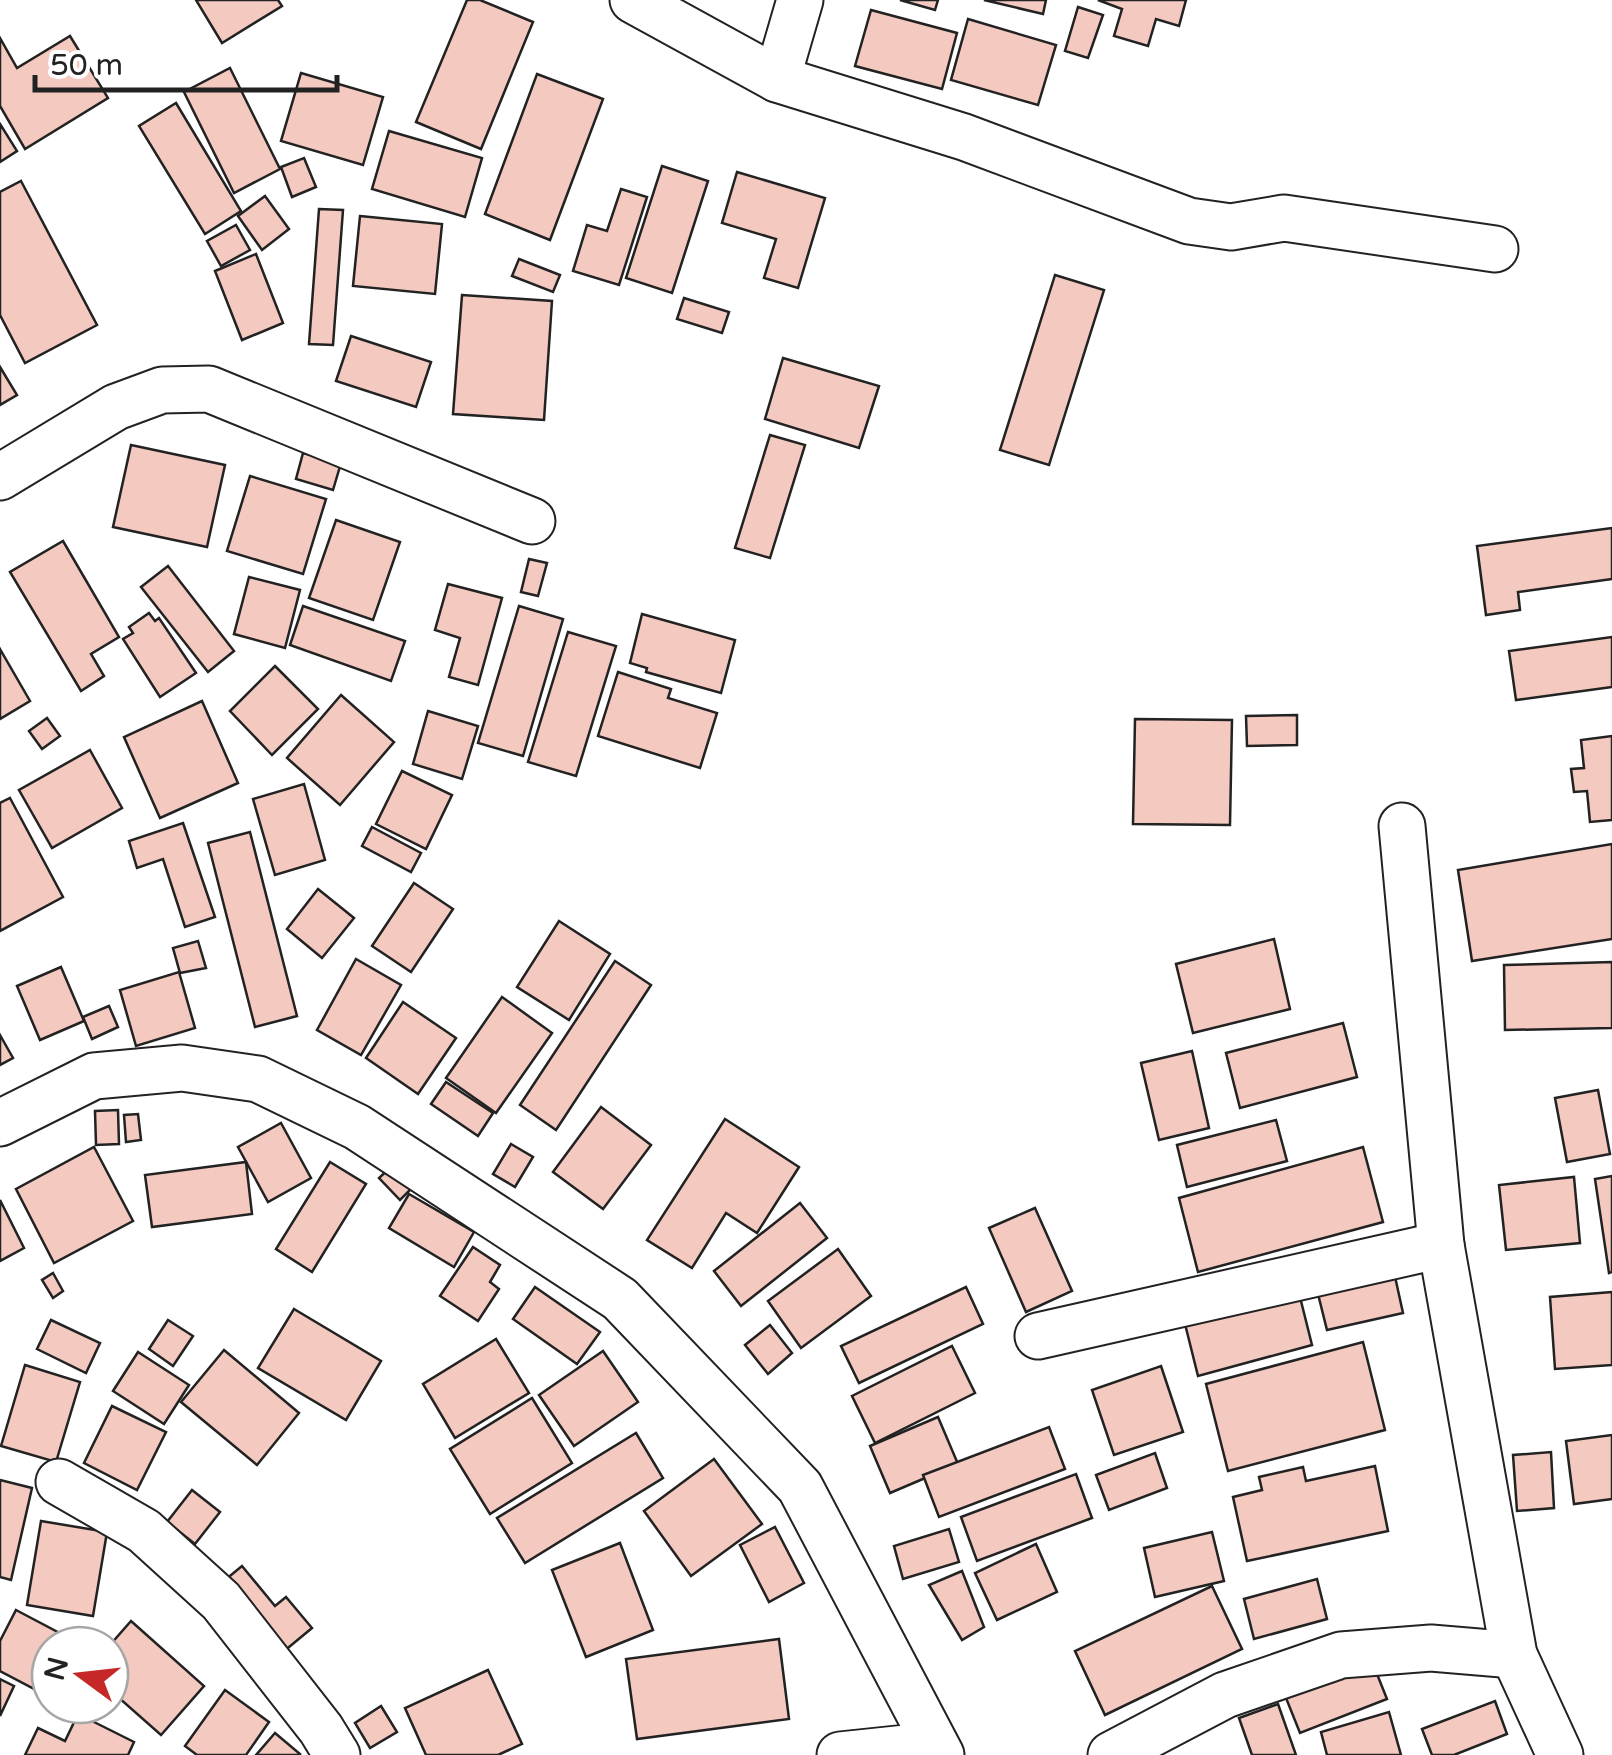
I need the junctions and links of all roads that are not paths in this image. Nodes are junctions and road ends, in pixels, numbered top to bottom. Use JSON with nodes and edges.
{"nodes":[{"id":1,"x":633,"y":0,"type":"edge"},
{"id":2,"x":800,"y":0,"type":"edge"},
{"id":3,"x":778,"y":79,"type":"junction"},
{"id":4,"x":1494,"y":250,"type":"dead end"},
{"id":5,"x":0,"y":477,"type":"edge"},
{"id":6,"x":532,"y":521,"type":"dead end"},
{"id":7,"x":1402,"y":826,"type":"dead end"},
{"id":8,"x":0,"y":1123,"type":"edge"},
{"id":9,"x":1441,"y":1245,"type":"junction"},
{"id":10,"x":1038,"y":1336,"type":"dead end"},
{"id":11,"x":59,"y":1482,"type":"dead end"},
{"id":12,"x":1514,"y":1655,"type":"junction"},
{"id":13,"x":938,"y":1750,"type":"edge"},
{"id":14,"x":1560,"y":1754,"type":"edge"},
{"id":15,"x":336,"y":1755,"type":"edge"},
{"id":16,"x":840,"y":1755,"type":"edge"},
{"id":17,"x":1112,"y":1755,"type":"edge"}],
"edges":[{"from":1,"to":3,"type":"street"},
{"from":2,"to":3,"type":"street"},
{"from":3,"to":4,"type":"street"},
{"from":5,"to":6,"type":"street"},
{"from":7,"to":9,"type":"street"},
{"from":8,"to":13,"type":"street"},
{"from":9,"to":10,"type":"street"},
{"from":9,"to":12,"type":"street"},
{"from":11,"to":15,"type":"street"},
{"from":12,"to":14,"type":"street"},
{"from":12,"to":17,"type":"street"},
{"from":13,"to":16,"type":"street"}]}
